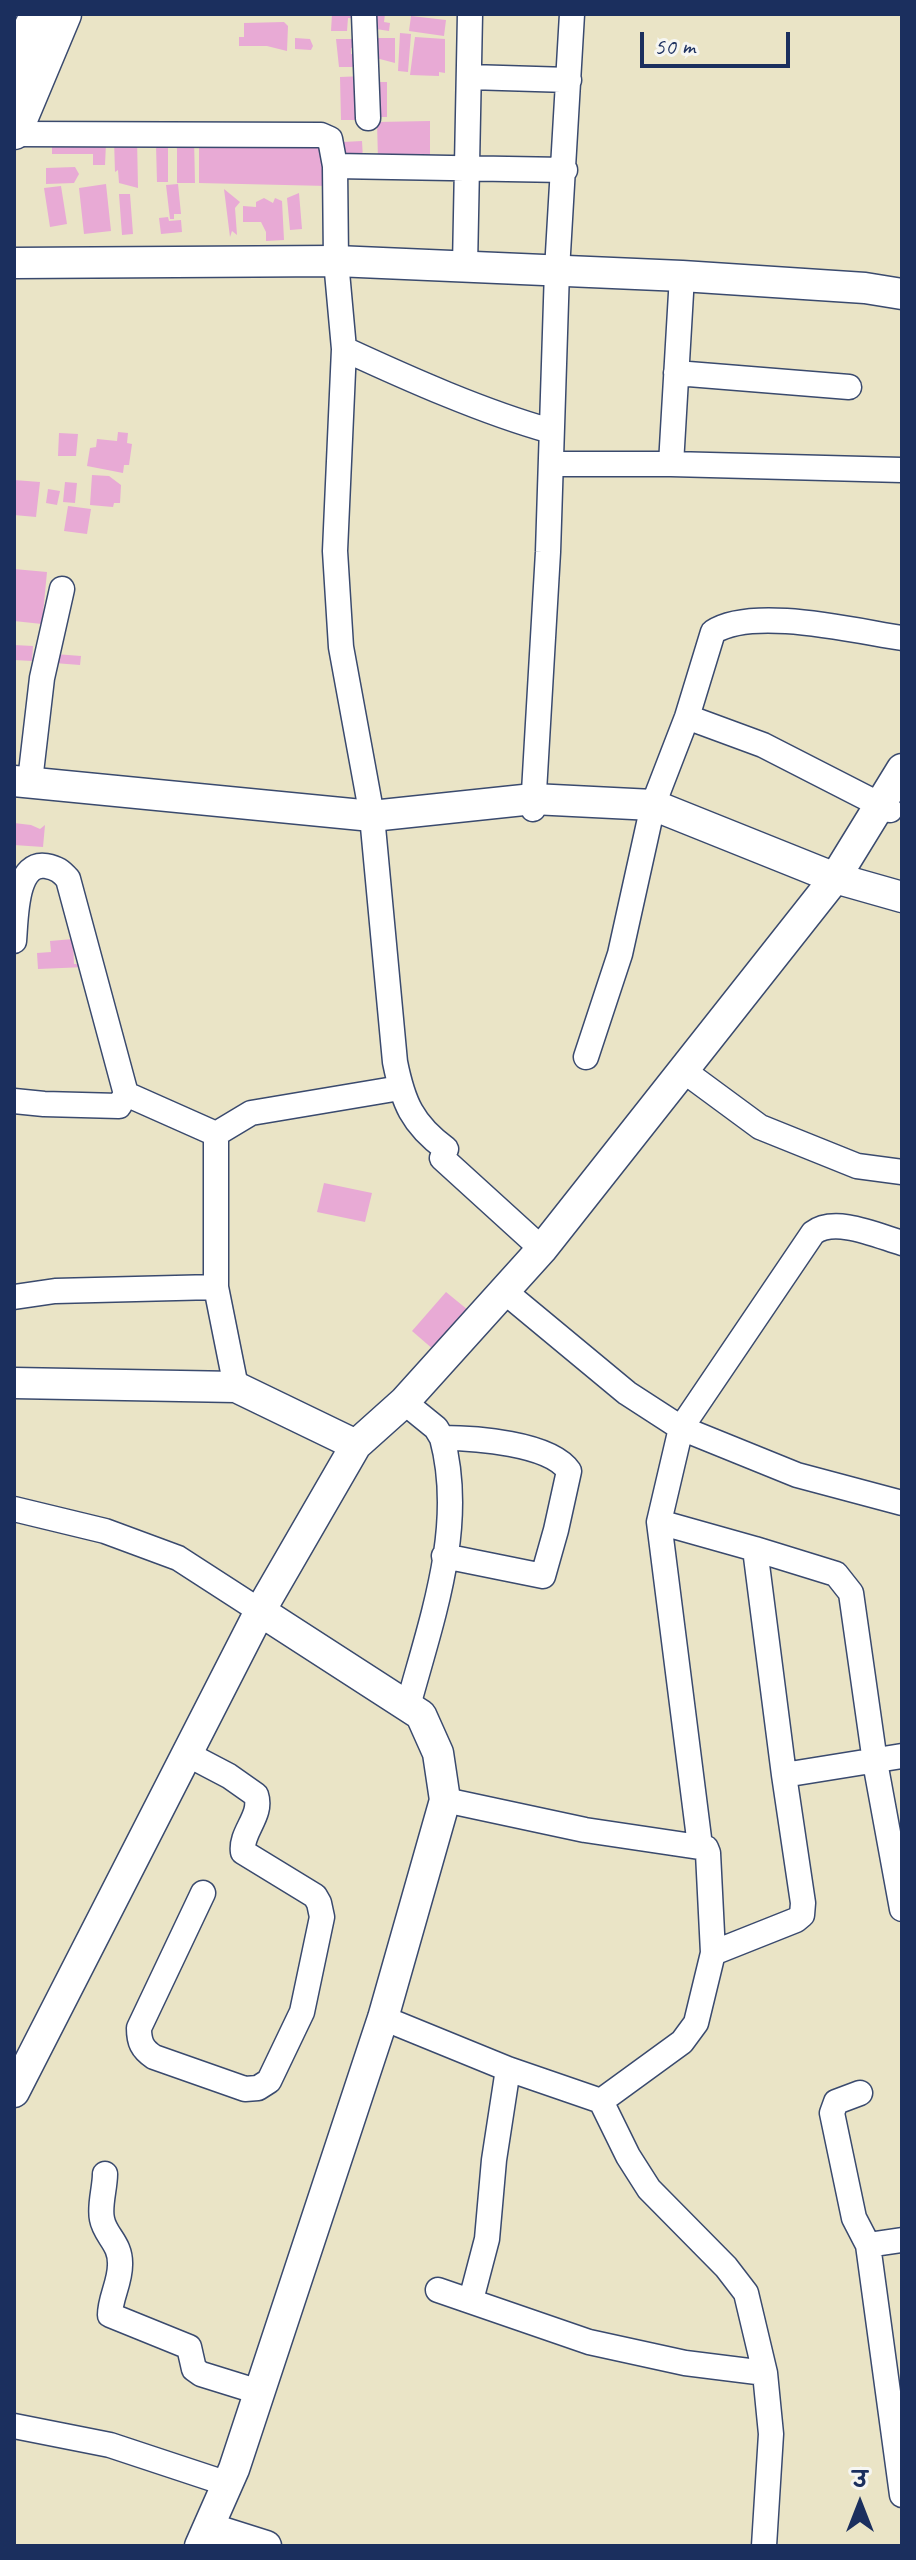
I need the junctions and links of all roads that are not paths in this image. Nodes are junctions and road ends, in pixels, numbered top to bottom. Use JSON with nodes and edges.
{"nodes":[{"id":1,"x":39,"y":14,"type":"edge"},
{"id":2,"x":63,"y":14,"type":"edge"},
{"id":3,"x":364,"y":14,"type":"edge"},
{"id":4,"x":470,"y":14,"type":"edge"},
{"id":5,"x":572,"y":14,"type":"edge"},
{"id":6,"x":14,"y":65,"type":"edge"},
{"id":7,"x":469,"y":77,"type":"junction"},
{"id":8,"x":569,"y":80,"type":"junction"},
{"id":9,"x":368,"y":118,"type":"dead end"},
{"id":10,"x":14,"y":133,"type":"edge"},
{"id":11,"x":335,"y":166,"type":"junction"},
{"id":12,"x":466,"y":167,"type":"junction"},
{"id":13,"x":565,"y":170,"type":"junction"},
{"id":14,"x":336,"y":261,"type":"junction"},
{"id":15,"x":14,"y":263,"type":"edge"},
{"id":16,"x":465,"y":266,"type":"junction"},
{"id":17,"x":557,"y":270,"type":"junction"},
{"id":18,"x":682,"y":276,"type":"junction"},
{"id":19,"x":902,"y":294,"type":"edge"},
{"id":20,"x":344,"y":349,"type":"junction"},
{"id":21,"x":676,"y":373,"type":"junction"},
{"id":22,"x":849,"y":387,"type":"dead end"},
{"id":23,"x":551,"y":431,"type":"junction"},
{"id":24,"x":551,"y":464,"type":"junction"},
{"id":25,"x":671,"y":464,"type":"junction"},
{"id":26,"x":902,"y":470,"type":"edge"},
{"id":27,"x":62,"y":589,"type":"dead end"},
{"id":28,"x":902,"y":638,"type":"edge"},
{"id":29,"x":687,"y":717,"type":"junction"},
{"id":30,"x":902,"y":769,"type":"edge"},
{"id":31,"x":22,"y":781,"type":"edge"},
{"id":32,"x":533,"y":804,"type":"junction"},
{"id":33,"x":653,"y":805,"type":"junction"},
{"id":34,"x":885,"y":807,"type":"junction"},
{"id":35,"x":372,"y":816,"type":"junction"},
{"id":36,"x":835,"y":878,"type":"junction"},
{"id":37,"x":902,"y":897,"type":"edge"},
{"id":38,"x":14,"y":941,"type":"edge"},
{"id":39,"x":586,"y":1057,"type":"dead end"},
{"id":40,"x":684,"y":1071,"type":"junction"},
{"id":41,"x":400,"y":1088,"type":"junction"},
{"id":42,"x":126,"y":1094,"type":"junction"},
{"id":43,"x":14,"y":1101,"type":"edge"},
{"id":44,"x":216,"y":1134,"type":"junction"},
{"id":45,"x":902,"y":1172,"type":"edge"},
{"id":46,"x":902,"y":1243,"type":"edge"},
{"id":47,"x":542,"y":1249,"type":"junction"},
{"id":48,"x":216,"y":1287,"type":"junction"},
{"id":49,"x":504,"y":1291,"type":"junction"},
{"id":50,"x":14,"y":1297,"type":"edge"},
{"id":51,"x":14,"y":1383,"type":"edge"},
{"id":52,"x":236,"y":1387,"type":"junction"},
{"id":53,"x":404,"y":1402,"type":"junction"},
{"id":54,"x":681,"y":1428,"type":"junction"},
{"id":55,"x":442,"y":1438,"type":"junction"},
{"id":56,"x":356,"y":1445,"type":"junction"},
{"id":57,"x":902,"y":1503,"type":"edge"},
{"id":58,"x":14,"y":1509,"type":"edge"},
{"id":59,"x":659,"y":1522,"type":"junction"},
{"id":60,"x":755,"y":1549,"type":"junction"},
{"id":61,"x":444,"y":1556,"type":"junction"},
{"id":62,"x":260,"y":1611,"type":"junction"},
{"id":63,"x":408,"y":1706,"type":"junction"},
{"id":64,"x":187,"y":1754,"type":"junction"},
{"id":65,"x":902,"y":1756,"type":"edge"},
{"id":66,"x":875,"y":1762,"type":"junction"},
{"id":67,"x":784,"y":1775,"type":"junction"},
{"id":68,"x":445,"y":1800,"type":"junction"},
{"id":69,"x":700,"y":1846,"type":"junction"},
{"id":70,"x":203,"y":1893,"type":"dead end"},
{"id":71,"x":902,"y":1909,"type":"edge"},
{"id":72,"x":713,"y":1953,"type":"junction"},
{"id":73,"x":383,"y":2018,"type":"junction"},
{"id":74,"x":508,"y":2069,"type":"junction"},
{"id":75,"x":17,"y":2080,"type":"edge"},
{"id":76,"x":860,"y":2093,"type":"dead end"},
{"id":77,"x":601,"y":2101,"type":"junction"},
{"id":78,"x":105,"y":2174,"type":"dead end"},
{"id":79,"x":902,"y":2240,"type":"edge"},
{"id":80,"x":868,"y":2245,"type":"junction"},
{"id":81,"x":438,"y":2290,"type":"dead end"},
{"id":82,"x":471,"y":2300,"type":"junction"},
{"id":83,"x":765,"y":2373,"type":"junction"},
{"id":84,"x":259,"y":2392,"type":"junction"},
{"id":85,"x":14,"y":2426,"type":"edge"},
{"id":86,"x":228,"y":2484,"type":"junction"},
{"id":87,"x":902,"y":2495,"type":"edge"},
{"id":88,"x":205,"y":2537,"type":"edge"},
{"id":89,"x":266,"y":2546,"type":"edge"},
{"id":90,"x":764,"y":2546,"type":"edge"}],
"edges":[{"from":1,"to":6,"type":"main road"},
{"from":2,"to":10,"type":"main road"},
{"from":3,"to":9,"type":"street"},
{"from":4,"to":7,"type":"street"},
{"from":5,"to":8,"type":"street"},
{"from":7,"to":8,"type":"street"},
{"from":7,"to":12,"type":"street"},
{"from":8,"to":13,"type":"street"},
{"from":10,"to":11,"type":"street"},
{"from":11,"to":12,"type":"street"},
{"from":11,"to":14,"type":"street"},
{"from":12,"to":13,"type":"street"},
{"from":12,"to":16,"type":"street"},
{"from":13,"to":17,"type":"street"},
{"from":14,"to":15,"type":"street"},
{"from":14,"to":16,"type":"street"},
{"from":14,"to":20,"type":"street"},
{"from":16,"to":17,"type":"street"},
{"from":17,"to":18,"type":"street"},
{"from":17,"to":23,"type":"street"},
{"from":18,"to":19,"type":"street"},
{"from":18,"to":21,"type":"street"},
{"from":20,"to":23,"type":"street"},
{"from":20,"to":35,"type":"street"},
{"from":21,"to":22,"type":"street"},
{"from":21,"to":25,"type":"street"},
{"from":23,"to":24,"type":"street"},
{"from":24,"to":25,"type":"street"},
{"from":24,"to":32,"type":"street"},
{"from":25,"to":26,"type":"street"},
{"from":27,"to":31,"type":"street"},
{"from":28,"to":29,"type":"street"},
{"from":29,"to":33,"type":"street"},
{"from":29,"to":34,"type":"street"},
{"from":30,"to":34,"type":"street"},
{"from":31,"to":35,"type":"street"},
{"from":32,"to":33,"type":"street"},
{"from":32,"to":35,"type":"street"},
{"from":33,"to":36,"type":"street"},
{"from":33,"to":39,"type":"street"},
{"from":34,"to":36,"type":"street"},
{"from":35,"to":41,"type":"street"},
{"from":36,"to":37,"type":"street"},
{"from":36,"to":40,"type":"street"},
{"from":38,"to":42,"type":"street"},
{"from":40,"to":45,"type":"street"},
{"from":40,"to":47,"type":"street"},
{"from":41,"to":44,"type":"street"},
{"from":41,"to":47,"type":"street"},
{"from":42,"to":43,"type":"street"},
{"from":42,"to":44,"type":"street"},
{"from":44,"to":48,"type":"street"},
{"from":46,"to":54,"type":"street"},
{"from":47,"to":49,"type":"street"},
{"from":48,"to":50,"type":"street"},
{"from":48,"to":52,"type":"street"},
{"from":49,"to":53,"type":"street"},
{"from":49,"to":54,"type":"street"},
{"from":51,"to":52,"type":"street"},
{"from":52,"to":56,"type":"street"},
{"from":53,"to":55,"type":"street"},
{"from":53,"to":56,"type":"street"},
{"from":54,"to":57,"type":"street"},
{"from":54,"to":59,"type":"street"},
{"from":55,"to":61,"type":"street"},
{"from":55,"to":61,"type":"street"},
{"from":56,"to":62,"type":"street"},
{"from":58,"to":62,"type":"street"},
{"from":59,"to":60,"type":"street"},
{"from":59,"to":69,"type":"street"},
{"from":60,"to":66,"type":"street"},
{"from":60,"to":67,"type":"street"},
{"from":61,"to":63,"type":"street"},
{"from":62,"to":63,"type":"street"},
{"from":62,"to":64,"type":"street"},
{"from":63,"to":68,"type":"street"},
{"from":64,"to":70,"type":"street"},
{"from":64,"to":75,"type":"street"},
{"from":65,"to":66,"type":"street"},
{"from":66,"to":67,"type":"street"},
{"from":66,"to":71,"type":"street"},
{"from":67,"to":72,"type":"street"},
{"from":68,"to":69,"type":"street"},
{"from":68,"to":73,"type":"street"},
{"from":69,"to":72,"type":"street"},
{"from":72,"to":77,"type":"street"},
{"from":73,"to":74,"type":"street"},
{"from":73,"to":84,"type":"street"},
{"from":74,"to":77,"type":"street"},
{"from":74,"to":82,"type":"street"},
{"from":76,"to":80,"type":"street"},
{"from":77,"to":83,"type":"street"},
{"from":78,"to":84,"type":"street"},
{"from":79,"to":80,"type":"street"},
{"from":80,"to":87,"type":"street"},
{"from":81,"to":82,"type":"street"},
{"from":82,"to":83,"type":"street"},
{"from":83,"to":90,"type":"street"},
{"from":84,"to":86,"type":"street"},
{"from":85,"to":86,"type":"street"},
{"from":86,"to":88,"type":"street"},
{"from":88,"to":89,"type":"street"}]}
